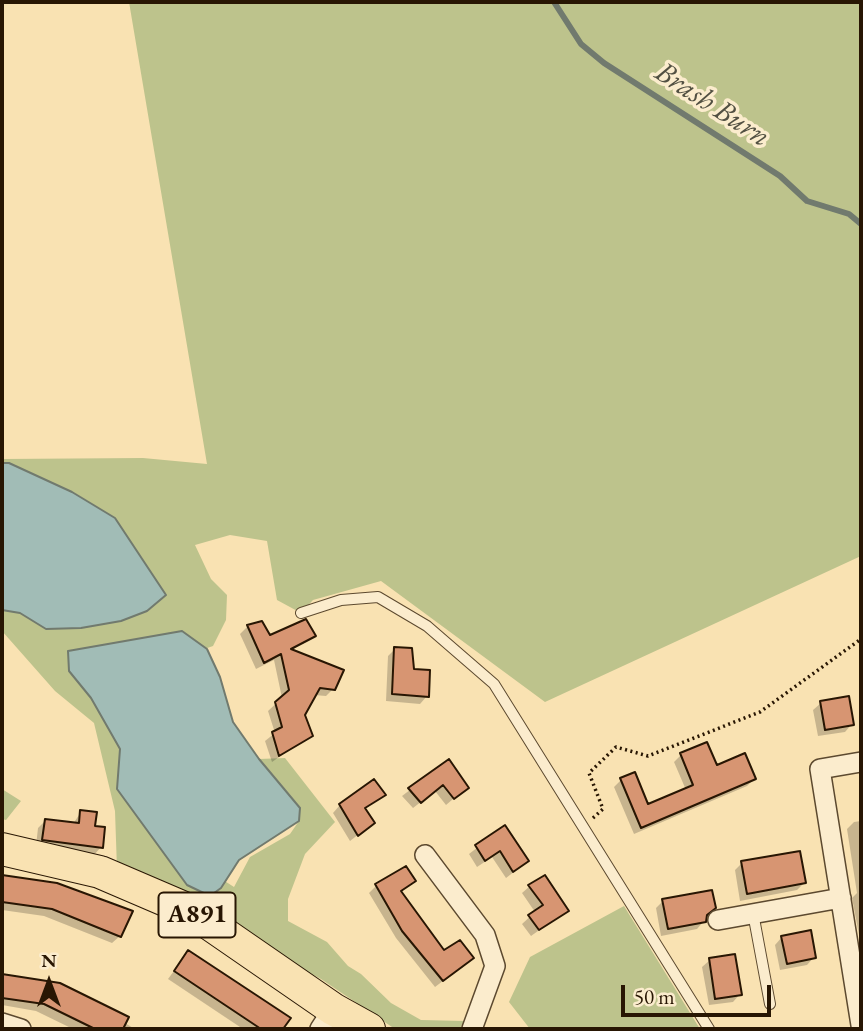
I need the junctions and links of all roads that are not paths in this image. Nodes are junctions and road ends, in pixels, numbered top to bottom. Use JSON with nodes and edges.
{"nodes":[{"id":1,"x":301,"y":613,"type":"dead end"},
{"id":2,"x":861,"y":762,"type":"edge"},
{"id":3,"x":2,"y":849,"type":"edge"},
{"id":4,"x":425,"y":855,"type":"dead end"},
{"id":5,"x":841,"y":898,"type":"junction"},
{"id":6,"x":752,"y":913,"type":"junction"},
{"id":7,"x":718,"y":920,"type":"dead end"},
{"id":8,"x":769,"y":1004,"type":"dead end"},
{"id":9,"x":327,"y":1019,"type":"edge"},
{"id":10,"x":2,"y":1023,"type":"edge"},
{"id":11,"x":861,"y":1025,"type":"edge"},
{"id":12,"x":21,"y":1029,"type":"edge"},
{"id":13,"x":369,"y":1029,"type":"edge"},
{"id":14,"x":472,"y":1029,"type":"edge"},
{"id":15,"x":709,"y":1029,"type":"edge"}],
"edges":[{"from":1,"to":15,"type":"lane"},
{"from":2,"to":5,"type":"street"},
{"from":3,"to":9,"type":"main road","number":"A891"},
{"from":4,"to":14,"type":"street"},
{"from":5,"to":6,"type":"street"},
{"from":5,"to":11,"type":"street"},
{"from":6,"to":7,"type":"street"},
{"from":6,"to":8,"type":"lane"},
{"from":9,"to":13,"type":"main road","number":"A891"},
{"from":10,"to":12,"type":"street"}]}
